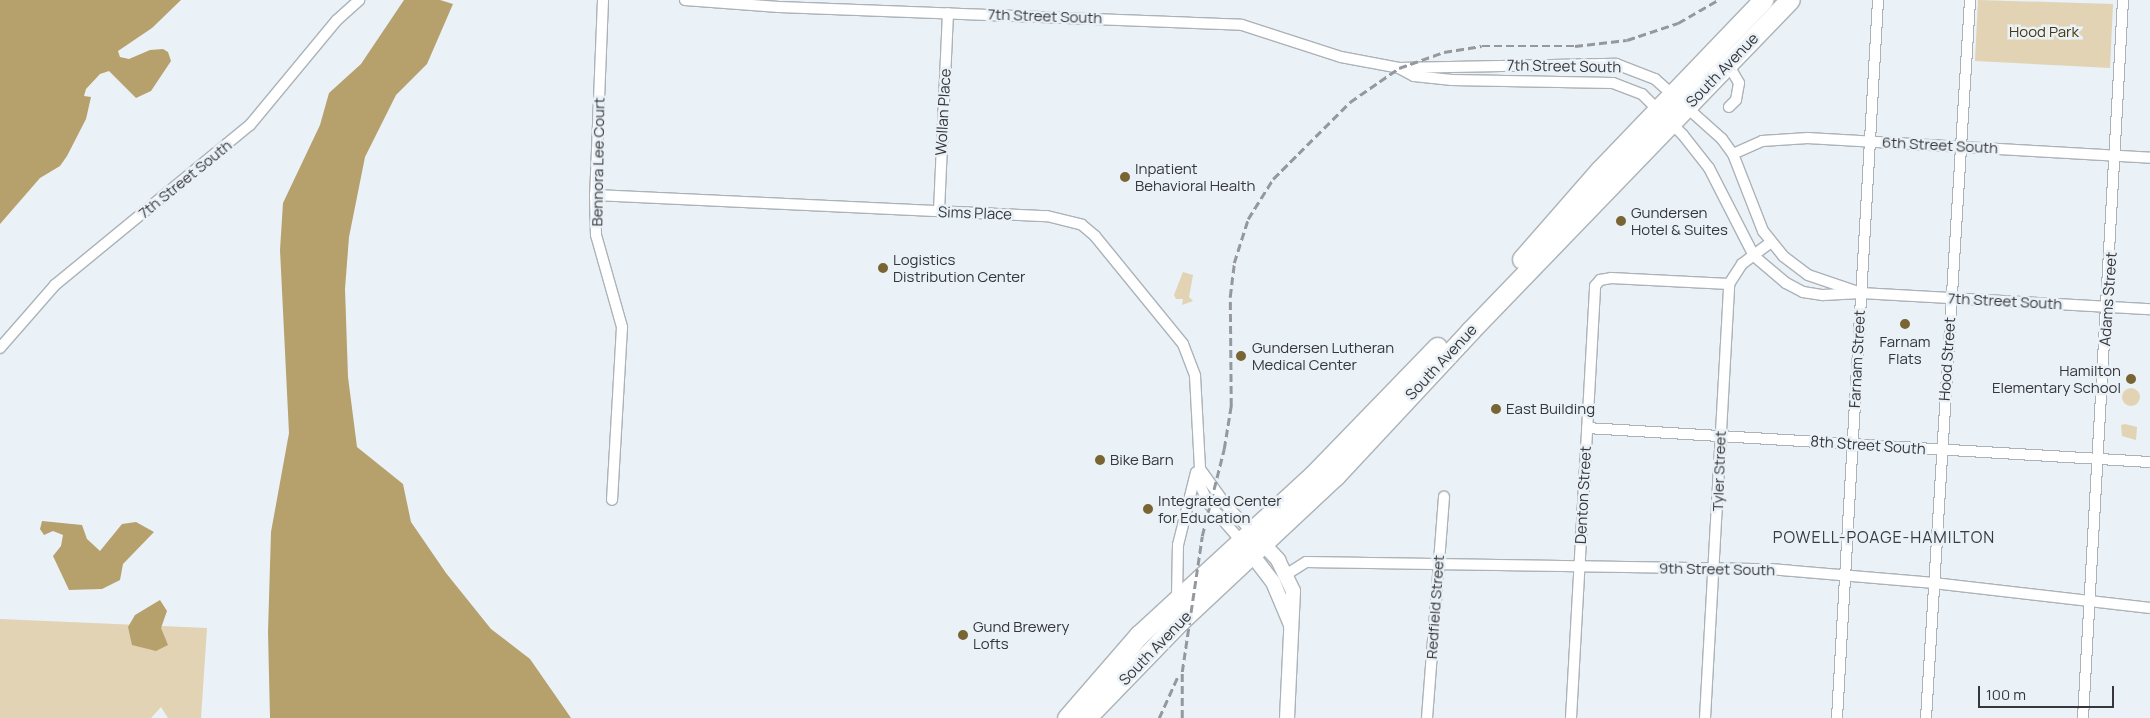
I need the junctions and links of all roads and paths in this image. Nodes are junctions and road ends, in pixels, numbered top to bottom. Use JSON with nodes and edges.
{"nodes":[{"id":1,"x":359,"y":0,"type":"edge"},
{"id":2,"x":603,"y":0,"type":"edge"},
{"id":3,"x":685,"y":0,"type":"edge"},
{"id":4,"x":1762,"y":0,"type":"edge"},
{"id":5,"x":1790,"y":0,"type":"edge"},
{"id":6,"x":1878,"y":0,"type":"edge"},
{"id":7,"x":1970,"y":0,"type":"edge"},
{"id":8,"x":2123,"y":0,"type":"edge"},
{"id":9,"x":779,"y":3,"type":"edge"},
{"id":10,"x":948,"y":13,"type":"junction"},
{"id":11,"x":1728,"y":64,"type":"junction"},
{"id":12,"x":1399,"y":68,"type":"junction"},
{"id":13,"x":1672,"y":93,"type":"junction"},
{"id":14,"x":1688,"y":106,"type":"junction"},
{"id":15,"x":1730,"y":107,"type":"dead end"},
{"id":16,"x":1658,"y":108,"type":"junction"},
{"id":17,"x":1672,"y":122,"type":"junction"},
{"id":18,"x":1869,"y":141,"type":"junction"},
{"id":19,"x":1960,"y":146,"type":"junction"},
{"id":20,"x":1733,"y":154,"type":"junction"},
{"id":21,"x":2115,"y":156,"type":"junction"},
{"id":22,"x":2150,"y":158,"type":"edge"},
{"id":23,"x":595,"y":194,"type":"junction"},
{"id":24,"x":939,"y":212,"type":"junction"},
{"id":25,"x":1771,"y":242,"type":"junction"},
{"id":26,"x":1754,"y":256,"type":"junction"},
{"id":27,"x":1729,"y":284,"type":"junction"},
{"id":28,"x":1861,"y":292,"type":"junction"},
{"id":29,"x":1951,"y":298,"type":"junction"},
{"id":30,"x":2108,"y":307,"type":"junction"},
{"id":31,"x":2150,"y":309,"type":"edge"},
{"id":32,"x":0,"y":348,"type":"edge"},
{"id":33,"x":1586,"y":428,"type":"junction"},
{"id":34,"x":1720,"y":437,"type":"junction"},
{"id":35,"x":1852,"y":443,"type":"junction"},
{"id":36,"x":1942,"y":451,"type":"junction"},
{"id":37,"x":2095,"y":459,"type":"junction"},
{"id":38,"x":2150,"y":462,"type":"edge"},
{"id":39,"x":1199,"y":463,"type":"junction"},
{"id":40,"x":1444,"y":497,"type":"dead end"},
{"id":41,"x":612,"y":500,"type":"dead end"},
{"id":42,"x":1252,"y":543,"type":"junction"},
{"id":43,"x":1437,"y":564,"type":"junction"},
{"id":44,"x":1580,"y":566,"type":"junction"},
{"id":45,"x":1715,"y":570,"type":"junction"},
{"id":46,"x":1287,"y":574,"type":"junction"},
{"id":47,"x":1845,"y":575,"type":"junction"},
{"id":48,"x":1934,"y":584,"type":"junction"},
{"id":49,"x":1177,"y":597,"type":"junction"},
{"id":50,"x":2089,"y":602,"type":"junction"},
{"id":51,"x":2150,"y":608,"type":"edge"},
{"id":52,"x":1292,"y":629,"type":"junction"},
{"id":53,"x":1067,"y":718,"type":"edge"},
{"id":54,"x":1086,"y":718,"type":"edge"},
{"id":55,"x":1287,"y":718,"type":"edge"},
{"id":56,"x":1428,"y":718,"type":"edge"},
{"id":57,"x":1571,"y":718,"type":"edge"},
{"id":58,"x":1705,"y":718,"type":"edge"},
{"id":59,"x":1837,"y":718,"type":"edge"},
{"id":60,"x":1926,"y":718,"type":"edge"},
{"id":61,"x":2083,"y":718,"type":"edge"}],
"edges":[{"from":1,"to":32,"type":"street","name":"7th Street South"},
{"from":2,"to":23,"type":"street","name":"Bennora Lee Court"},
{"from":3,"to":9,"type":"street","name":"7th Street South"},
{"from":4,"to":13,"type":"highway","name":"South Avenue"},
{"from":5,"to":11,"type":"highway","name":"South Avenue"},
{"from":6,"to":18,"type":"street","name":"Farnam Street"},
{"from":7,"to":19,"type":"street","name":"Hood Street"},
{"from":8,"to":21,"type":"street","name":"Adams Street"},
{"from":9,"to":10,"type":"street","name":"7th Street South"},
{"from":10,"to":12,"type":"street","name":"7th Street South"},
{"from":10,"to":24,"type":"street","name":"Wollan Place"},
{"from":11,"to":14,"type":"highway","name":"South Avenue"},
{"from":11,"to":15,"type":"street"},
{"from":12,"to":13,"type":"street","name":"7th Street South"},
{"from":12,"to":16,"type":"street","name":"7th Street South"},
{"from":13,"to":14,"type":"street","name":"7th Street South"},
{"from":13,"to":16,"type":"highway","name":"South Avenue"},
{"from":14,"to":17,"type":"highway","name":"South Avenue"},
{"from":14,"to":20,"type":"street","name":"7th Street South"},
{"from":16,"to":17,"type":"street","name":"7th Street South"},
{"from":16,"to":42,"type":"highway","name":"South Avenue"},
{"from":17,"to":26,"type":"street","name":"7th Street South"},
{"from":17,"to":42,"type":"highway","name":"South Avenue"},
{"from":18,"to":19,"type":"street","name":"6th Street South"},
{"from":18,"to":20,"type":"street","name":"6th Street South"},
{"from":18,"to":28,"type":"street","name":"Farnam Street"},
{"from":19,"to":21,"type":"street","name":"6th Street South"},
{"from":19,"to":29,"type":"street","name":"Hood Street"},
{"from":20,"to":25,"type":"street","name":"7th Street South"},
{"from":21,"to":22,"type":"street","name":"6th Street South"},
{"from":21,"to":30,"type":"street","name":"Adams Street"},
{"from":23,"to":24,"type":"street","name":"Sims Place"},
{"from":23,"to":41,"type":"street","name":"Bennora Lee Court"},
{"from":24,"to":39,"type":"street","name":"Sims Place"},
{"from":25,"to":26,"type":"street"},
{"from":25,"to":28,"type":"street","name":"7th Street South"},
{"from":26,"to":27,"type":"street"},
{"from":26,"to":28,"type":"street","name":"7th Street South"},
{"from":27,"to":33,"type":"street","name":"Denton Street"},
{"from":27,"to":34,"type":"street","name":"Tyler Street"},
{"from":28,"to":29,"type":"street","name":"7th Street South"},
{"from":28,"to":35,"type":"street","name":"Farnam Street"},
{"from":29,"to":30,"type":"street","name":"7th Street South"},
{"from":29,"to":36,"type":"street","name":"Hood Street"},
{"from":30,"to":31,"type":"street","name":"7th Street South"},
{"from":30,"to":37,"type":"street","name":"Adams Street"},
{"from":33,"to":34,"type":"street","name":"8th Street South"},
{"from":33,"to":44,"type":"street","name":"Denton Street"},
{"from":34,"to":35,"type":"street","name":"8th Street South"},
{"from":34,"to":45,"type":"street","name":"Tyler Street"},
{"from":35,"to":36,"type":"street","name":"8th Street South"},
{"from":35,"to":47,"type":"street","name":"Farnam Street"},
{"from":36,"to":37,"type":"street","name":"8th Street South"},
{"from":36,"to":48,"type":"street","name":"Hood Street"},
{"from":37,"to":38,"type":"street","name":"8th Street South"},
{"from":37,"to":50,"type":"street","name":"Adams Street"},
{"from":39,"to":42,"type":"street"},
{"from":39,"to":42,"type":"street","name":"Sims Place"},
{"from":39,"to":49,"type":"street","name":"Sims Place"},
{"from":40,"to":43,"type":"street","name":"Redfield Street"},
{"from":42,"to":46,"type":"street"},
{"from":42,"to":49,"type":"highway","name":"South Avenue"},
{"from":42,"to":52,"type":"street"},
{"from":42,"to":54,"type":"highway","name":"South Avenue"},
{"from":43,"to":44,"type":"street","name":"9th Street South"},
{"from":43,"to":46,"type":"street","name":"9th Street South"},
{"from":43,"to":56,"type":"street","name":"Redfield Street"},
{"from":44,"to":45,"type":"street","name":"9th Street South"},
{"from":44,"to":57,"type":"street","name":"Denton Street"},
{"from":45,"to":47,"type":"street","name":"9th Street South"},
{"from":45,"to":58,"type":"street","name":"Tyler Street"},
{"from":46,"to":52,"type":"street"},
{"from":47,"to":48,"type":"street","name":"9th Street South"},
{"from":47,"to":59,"type":"street","name":"Farnam Street"},
{"from":48,"to":50,"type":"street","name":"9th Street South"},
{"from":48,"to":60,"type":"street","name":"Hood Street"},
{"from":49,"to":53,"type":"highway","name":"South Avenue"},
{"from":50,"to":51,"type":"street","name":"9th Street South"},
{"from":50,"to":61,"type":"street","name":"Adams Street"},
{"from":52,"to":55,"type":"street"}]}
